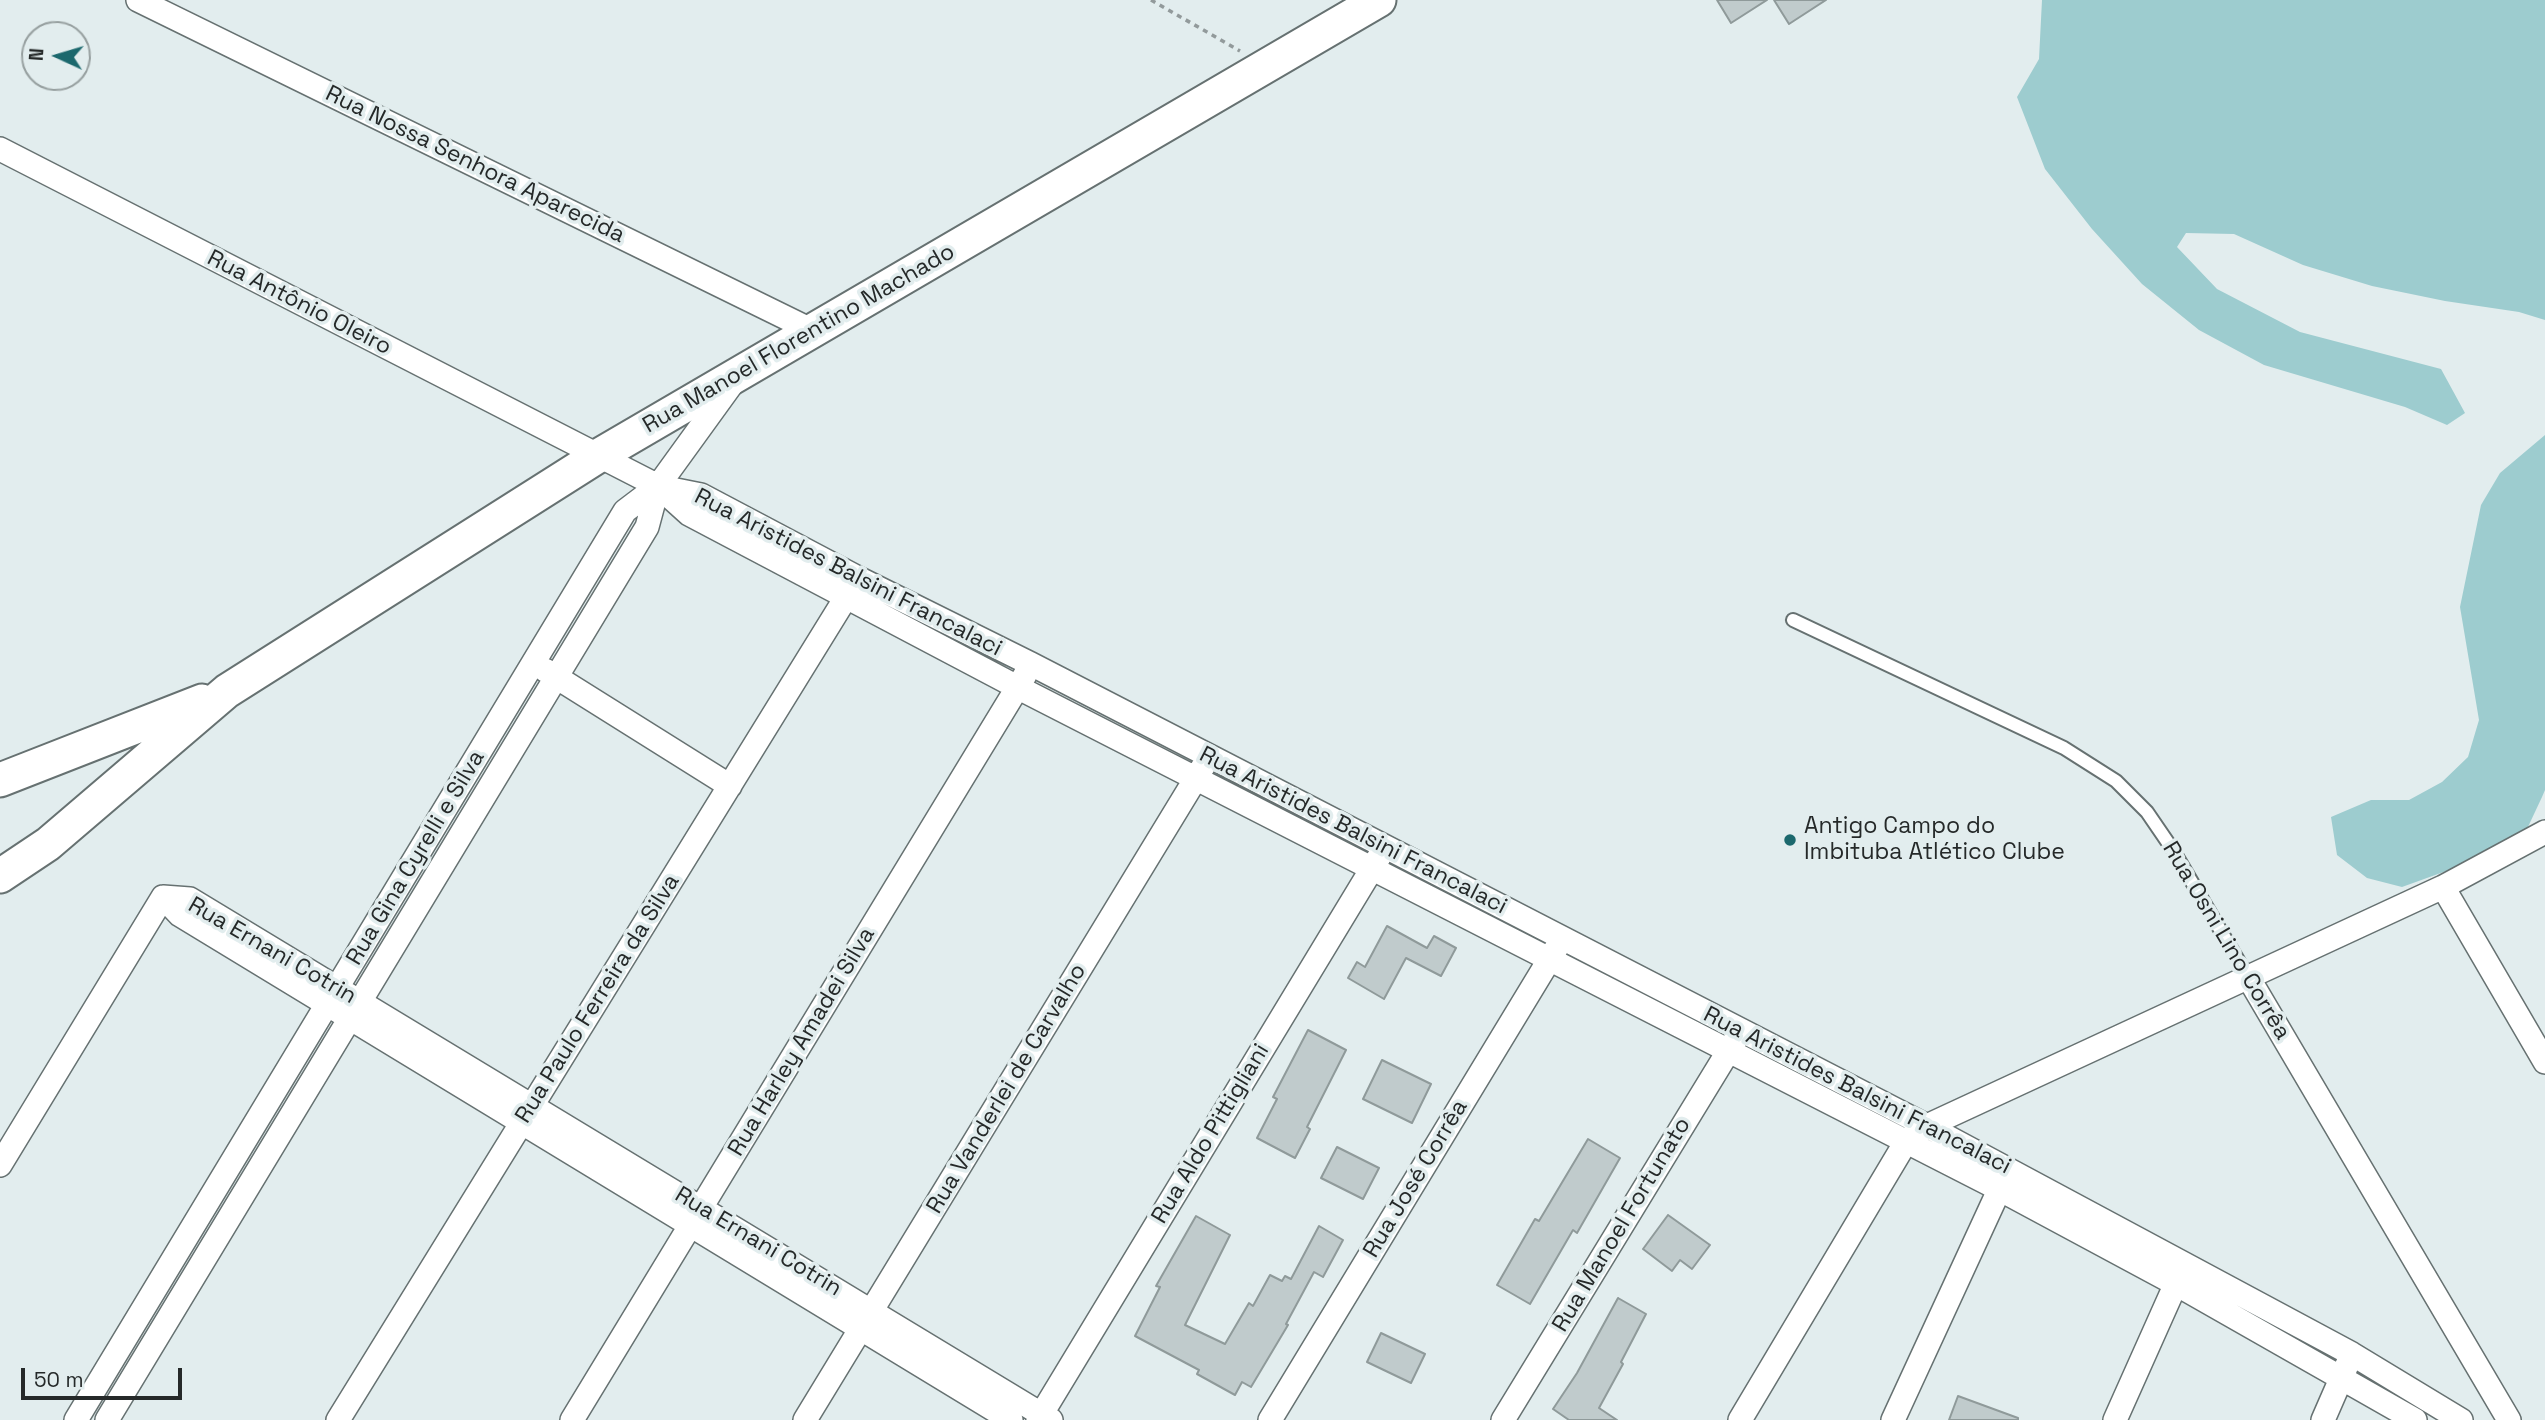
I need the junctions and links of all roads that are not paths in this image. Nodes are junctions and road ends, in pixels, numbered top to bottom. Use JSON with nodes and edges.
{"nodes":[{"id":1,"x":138,"y":0,"type":"edge"},
{"id":2,"x":1379,"y":0,"type":"edge"},
{"id":3,"x":0,"y":149,"type":"edge"},
{"id":4,"x":813,"y":331,"type":"junction"},
{"id":5,"x":740,"y":373,"type":"junction"},
{"id":6,"x":598,"y":456,"type":"junction"},
{"id":7,"x":658,"y":486,"type":"junction"},
{"id":8,"x":858,"y":578,"type":"junction"},
{"id":9,"x":846,"y":598,"type":"junction"},
{"id":10,"x":1793,"y":620,"type":"dead end"},
{"id":11,"x":533,"y":663,"type":"junction"},
{"id":12,"x":1031,"y":664,"type":"junction"},
{"id":13,"x":556,"y":677,"type":"junction"},
{"id":14,"x":1017,"y":687,"type":"junction"},
{"id":15,"x":227,"y":691,"type":"junction"},
{"id":16,"x":1208,"y":757,"type":"junction"},
{"id":17,"x":1196,"y":778,"type":"junction"},
{"id":18,"x":0,"y":780,"type":"edge"},
{"id":19,"x":730,"y":786,"type":"junction"},
{"id":20,"x":2545,"y":832,"type":"edge"},
{"id":21,"x":1384,"y":848,"type":"junction"},
{"id":22,"x":1372,"y":868,"type":"junction"},
{"id":23,"x":0,"y":876,"type":"edge"},
{"id":24,"x":2443,"y":887,"type":"junction"},
{"id":25,"x":1562,"y":939,"type":"junction"},
{"id":26,"x":1550,"y":959,"type":"junction"},
{"id":27,"x":2248,"y":977,"type":"junction"},
{"id":28,"x":333,"y":996,"type":"junction"},
{"id":29,"x":355,"y":1010,"type":"junction"},
{"id":30,"x":1741,"y":1031,"type":"junction"},
{"id":31,"x":1729,"y":1051,"type":"junction"},
{"id":32,"x":2545,"y":1062,"type":"edge"},
{"id":33,"x":527,"y":1114,"type":"junction"},
{"id":34,"x":1927,"y":1126,"type":"junction"},
{"id":35,"x":1907,"y":1140,"type":"junction"},
{"id":36,"x":0,"y":1164,"type":"edge"},
{"id":37,"x":2004,"y":1179,"type":"junction"},
{"id":38,"x":696,"y":1217,"type":"junction"},
{"id":39,"x":2185,"y":1263,"type":"junction"},
{"id":40,"x":2176,"y":1284,"type":"junction"},
{"id":41,"x":866,"y":1320,"type":"junction"},
{"id":42,"x":2352,"y":1354,"type":"junction"},
{"id":43,"x":2342,"y":1377,"type":"junction"},
{"id":44,"x":1044,"y":1418,"type":"edge"},
{"id":45,"x":76,"y":1420,"type":"edge"},
{"id":46,"x":107,"y":1420,"type":"edge"},
{"id":47,"x":338,"y":1420,"type":"edge"},
{"id":48,"x":572,"y":1420,"type":"edge"},
{"id":49,"x":805,"y":1420,"type":"edge"},
{"id":50,"x":1011,"y":1420,"type":"edge"},
{"id":51,"x":1270,"y":1420,"type":"edge"},
{"id":52,"x":1503,"y":1420,"type":"edge"},
{"id":53,"x":1740,"y":1420,"type":"edge"},
{"id":54,"x":1894,"y":1420,"type":"edge"},
{"id":55,"x":2115,"y":1420,"type":"edge"},
{"id":56,"x":2323,"y":1420,"type":"edge"},
{"id":57,"x":2415,"y":1420,"type":"edge"},
{"id":58,"x":2461,"y":1420,"type":"edge"},
{"id":59,"x":2509,"y":1420,"type":"edge"}],
"edges":[{"from":1,"to":4,"type":"street","name":"Rua Nossa Senhora Aparecida"},
{"from":2,"to":4,"type":"main road","name":"Rua Manoel Florentino Machado"},
{"from":3,"to":6,"type":"street","name":"Rua Antônio Oleiro"},
{"from":4,"to":5,"type":"main road","name":"Rua Manoel Florentino Machado"},
{"from":5,"to":6,"type":"main road","name":"Rua Manoel Florentino Machado"},
{"from":5,"to":7,"type":"street","name":"Rua Gina Cyrelli e Silva"},
{"from":6,"to":7,"type":"street","name":"Rua Antônio Oleiro"},
{"from":6,"to":15,"type":"main road","name":"Rua Manoel Florentino Machado"},
{"from":7,"to":8,"type":"street","name":"Rua Aristides Balsini Francalaci"},
{"from":7,"to":9,"type":"street","name":"Rua Aristides Balsini Francalaci"},
{"from":7,"to":11,"type":"street","name":"Rua Gina Cyrelli e Silva"},
{"from":7,"to":13,"type":"street","name":"Rua Gina Cyrelli e Silva"},
{"from":8,"to":9,"type":"street","name":"Rua Paulo Ferreira da Silva"},
{"from":8,"to":12,"type":"street","name":"Rua Aristides Balsini Francalaci"},
{"from":9,"to":14,"type":"street","name":"Rua Aristides Balsini Francalaci"},
{"from":9,"to":19,"type":"street","name":"Rua Paulo Ferreira da Silva"},
{"from":10,"to":27,"type":"lane","name":"Rua Osni Lino Corrêa"},
{"from":11,"to":13,"type":"street"},
{"from":11,"to":28,"type":"street","name":"Rua Gina Cyrelli e Silva"},
{"from":12,"to":14,"type":"street","name":"Rua Harley Amadei Silva"},
{"from":12,"to":16,"type":"street","name":"Rua Aristides Balsini Francalaci"},
{"from":13,"to":19,"type":"street"},
{"from":13,"to":29,"type":"street","name":"Rua Gina Cyrelli e Silva"},
{"from":14,"to":17,"type":"street","name":"Rua Aristides Balsini Francalaci"},
{"from":14,"to":38,"type":"street","name":"Rua Harley Amadei Silva"},
{"from":15,"to":18,"type":"main road","name":"Rua Manoel Florentino Machado"},
{"from":15,"to":23,"type":"main road","name":"Rua Manoel Florentino Machado"},
{"from":16,"to":17,"type":"street","name":"Rua Vanderlei de Carvalho"},
{"from":16,"to":21,"type":"street","name":"Rua Aristides Balsini Francalaci"},
{"from":17,"to":22,"type":"street","name":"Rua Aristides Balsini Francalaci"},
{"from":17,"to":41,"type":"street","name":"Rua Vanderlei de Carvalho"},
{"from":19,"to":33,"type":"street","name":"Rua Paulo Ferreira da Silva"},
{"from":20,"to":24,"type":"street"},
{"from":21,"to":22,"type":"street","name":"Rua Aldo Pittigliani"},
{"from":21,"to":25,"type":"street","name":"Rua Aristides Balsini Francalaci"},
{"from":22,"to":26,"type":"street","name":"Rua Aristides Balsini Francalaci"},
{"from":22,"to":44,"type":"street","name":"Rua Aldo Pittigliani"},
{"from":24,"to":27,"type":"street"},
{"from":24,"to":32,"type":"street"},
{"from":25,"to":26,"type":"street","name":"Rua José Corrêa"},
{"from":25,"to":30,"type":"street","name":"Rua Aristides Balsini Francalaci"},
{"from":26,"to":31,"type":"street","name":"Rua Aristides Balsini Francalaci"},
{"from":26,"to":51,"type":"street","name":"Rua José Corrêa"},
{"from":27,"to":34,"type":"street"},
{"from":27,"to":59,"type":"street","name":"Rua Osni Lino Corrêa"},
{"from":28,"to":29,"type":"street","name":"Rua Ernani Cotrin"},
{"from":28,"to":36,"type":"street","name":"Rua Ernani Cotrin"},
{"from":28,"to":45,"type":"street","name":"Rua Gina Cyrelli e Silva"},
{"from":29,"to":33,"type":"street","name":"Rua Ernani Cotrin"},
{"from":29,"to":46,"type":"street","name":"Rua Gina Cyrelli e Silva"},
{"from":30,"to":31,"type":"street","name":"Rua Manoel Fortunato"},
{"from":30,"to":34,"type":"street","name":"Rua Aristides Balsini Francalaci"},
{"from":31,"to":35,"type":"street","name":"Rua Aristides Balsini Francalaci"},
{"from":31,"to":52,"type":"street","name":"Rua Manoel Fortunato"},
{"from":33,"to":38,"type":"street","name":"Rua Ernani Cotrin"},
{"from":33,"to":47,"type":"street","name":"Rua Paulo Ferreira da Silva"},
{"from":34,"to":35,"type":"street"},
{"from":34,"to":37,"type":"street","name":"Rua Aristides Balsini Francalaci"},
{"from":35,"to":37,"type":"street","name":"Rua Aristides Balsini Francalaci"},
{"from":35,"to":53,"type":"street"},
{"from":37,"to":39,"type":"street","name":"Rua Aristides Balsini Francalaci"},
{"from":37,"to":40,"type":"street","name":"Rua Aristides Balsini Francalaci"},
{"from":37,"to":54,"type":"street"},
{"from":38,"to":41,"type":"street","name":"Rua Ernani Cotrin"},
{"from":38,"to":48,"type":"street","name":"Rua Harley Amadei Silva"},
{"from":39,"to":40,"type":"street"},
{"from":39,"to":42,"type":"street","name":"Rua Aristides Balsini Francalaci"},
{"from":40,"to":43,"type":"street","name":"Rua Aristides Balsini Francalaci"},
{"from":40,"to":55,"type":"street"},
{"from":41,"to":44,"type":"street","name":"Rua Ernani Cotrin"},
{"from":41,"to":49,"type":"street","name":"Rua Vanderlei de Carvalho"},
{"from":41,"to":50,"type":"street","name":"Rua Ernani Cotrin"},
{"from":42,"to":43,"type":"street"},
{"from":42,"to":58,"type":"street","name":"Rua Aristides Balsini Francalaci"},
{"from":43,"to":56,"type":"street"},
{"from":43,"to":57,"type":"street","name":"Rua Aristides Balsini Francalaci"}]}
